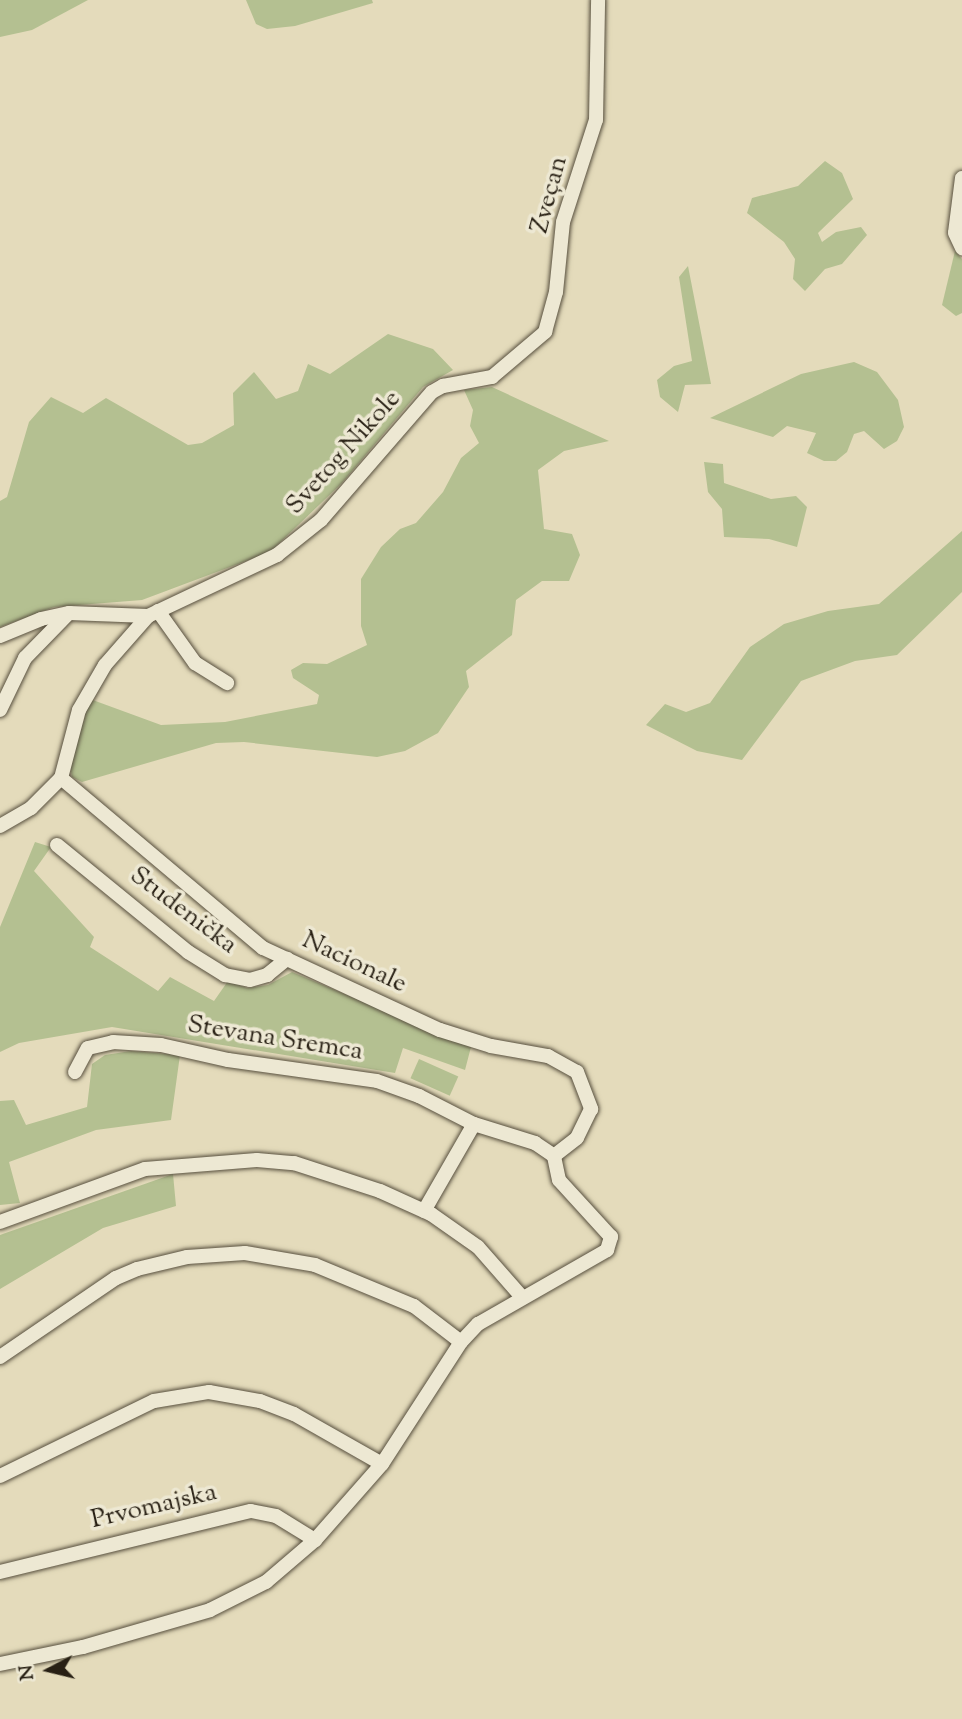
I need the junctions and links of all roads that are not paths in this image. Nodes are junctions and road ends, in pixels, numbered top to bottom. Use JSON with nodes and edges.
{"nodes":[{"id":1,"x":598,"y":0,"type":"edge"},
{"id":2,"x":962,"y":178,"type":"edge"},
{"id":3,"x":962,"y":248,"type":"edge"},
{"id":4,"x":492,"y":377,"type":"joint"},
{"id":5,"x":69,"y":613,"type":"junction"},
{"id":6,"x":153,"y":613,"type":"junction"},
{"id":7,"x":0,"y":636,"type":"edge"},
{"id":8,"x":227,"y":683,"type":"dead end"},
{"id":9,"x":0,"y":710,"type":"edge"},
{"id":10,"x":61,"y":778,"type":"junction"},
{"id":11,"x":0,"y":826,"type":"edge"},
{"id":12,"x":57,"y":845,"type":"dead end"},
{"id":13,"x":287,"y":959,"type":"junction"},
{"id":14,"x":75,"y":1072,"type":"dead end"},
{"id":15,"x":474,"y":1124,"type":"junction"},
{"id":16,"x":554,"y":1156,"type":"junction"},
{"id":17,"x":424,"y":1211,"type":"junction"},
{"id":18,"x":0,"y":1222,"type":"edge"},
{"id":19,"x":521,"y":1296,"type":"junction"},
{"id":20,"x":461,"y":1342,"type":"junction"},
{"id":21,"x":0,"y":1357,"type":"edge"},
{"id":22,"x":382,"y":1464,"type":"junction"},
{"id":23,"x":0,"y":1476,"type":"edge"},
{"id":24,"x":315,"y":1540,"type":"junction"},
{"id":25,"x":0,"y":1572,"type":"edge"},
{"id":26,"x":0,"y":1664,"type":"edge"}],
"edges":[{"from":1,"to":4,"type":"street","name":"Zveçan"},
{"from":2,"to":3,"type":"street"},
{"from":4,"to":6,"type":"street","name":"Svetog Nikole"},
{"from":5,"to":6,"type":"street"},
{"from":5,"to":7,"type":"street"},
{"from":5,"to":9,"type":"street"},
{"from":6,"to":8,"type":"street"},
{"from":6,"to":10,"type":"street","name":"Svetog Nikole"},
{"from":10,"to":11,"type":"street"},
{"from":10,"to":13,"type":"street","name":"Nacionale"},
{"from":12,"to":13,"type":"street","name":"Studenička"},
{"from":13,"to":16,"type":"street","name":"Nacionale"},
{"from":14,"to":15,"type":"street","name":"Stevana Sremca"},
{"from":15,"to":16,"type":"street","name":"Stevana Sremca"},
{"from":15,"to":17,"type":"street"},
{"from":16,"to":19,"type":"street"},
{"from":17,"to":18,"type":"street"},
{"from":17,"to":19,"type":"street"},
{"from":19,"to":20,"type":"street"},
{"from":20,"to":21,"type":"street"},
{"from":20,"to":22,"type":"street"},
{"from":22,"to":23,"type":"street"},
{"from":22,"to":24,"type":"street"},
{"from":24,"to":25,"type":"street","name":"Prvomajska"},
{"from":24,"to":26,"type":"street"}]}
